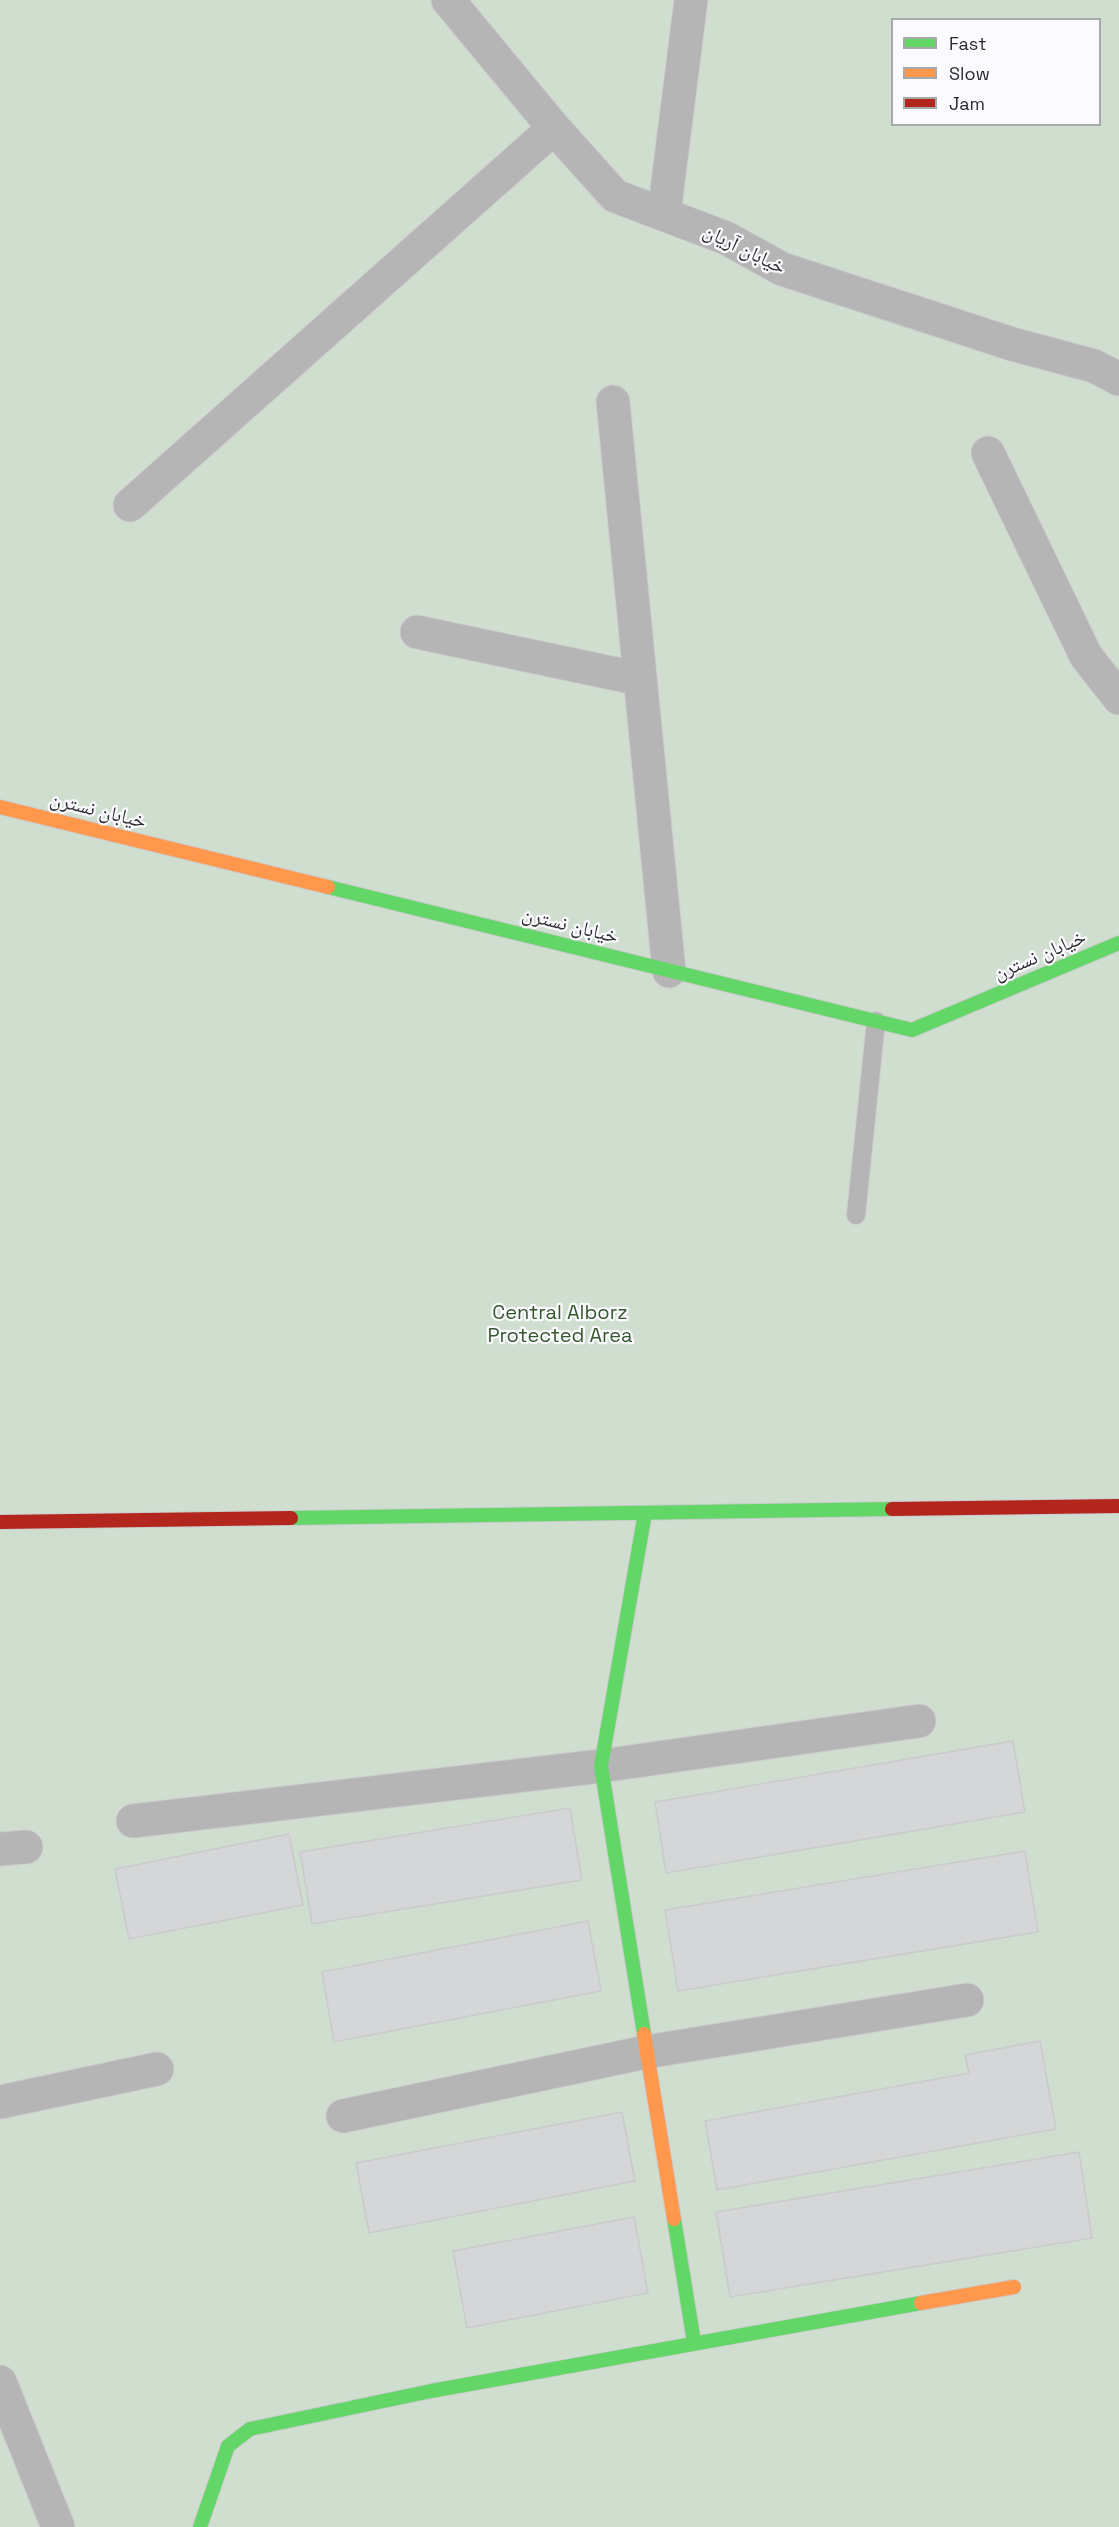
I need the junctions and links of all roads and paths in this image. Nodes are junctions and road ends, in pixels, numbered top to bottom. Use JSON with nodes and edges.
{"nodes":[{"id":1,"x":447,"y":0,"type":"edge"},
{"id":2,"x":691,"y":0,"type":"edge"},
{"id":3,"x":554,"y":128,"type":"junction"},
{"id":4,"x":664,"y":214,"type":"junction"},
{"id":5,"x":1119,"y":379,"type":"edge"},
{"id":6,"x":612,"y":402,"type":"dead end"},
{"id":7,"x":988,"y":453,"type":"dead end"},
{"id":8,"x":130,"y":505,"type":"dead end"},
{"id":9,"x":417,"y":632,"type":"dead end"},
{"id":10,"x":640,"y":679,"type":"junction"},
{"id":11,"x":1119,"y":698,"type":"edge"},
{"id":12,"x":0,"y":807,"type":"edge"},
{"id":13,"x":1119,"y":943,"type":"edge"},
{"id":14,"x":669,"y":971,"type":"junction"},
{"id":15,"x":876,"y":1022,"type":"junction"},
{"id":16,"x":856,"y":1215,"type":"dead end"},
{"id":17,"x":1119,"y":1506,"type":"edge"},
{"id":18,"x":645,"y":1513,"type":"junction"},
{"id":19,"x":0,"y":1522,"type":"edge"},
{"id":20,"x":918,"y":1721,"type":"dead end"},
{"id":21,"x":602,"y":1766,"type":"junction"},
{"id":22,"x":133,"y":1821,"type":"dead end"},
{"id":23,"x":967,"y":2000,"type":"dead end"},
{"id":24,"x":646,"y":2052,"type":"junction"},
{"id":25,"x":157,"y":2070,"type":"dead end"},
{"id":26,"x":0,"y":2102,"type":"edge"},
{"id":27,"x":343,"y":2116,"type":"dead end"},
{"id":28,"x":1014,"y":2287,"type":"dead end"},
{"id":29,"x":694,"y":2342,"type":"junction"},
{"id":30,"x":0,"y":2382,"type":"edge"},
{"id":31,"x":58,"y":2527,"type":"edge"},
{"id":32,"x":200,"y":2527,"type":"edge"}],
"edges":[{"from":1,"to":3,"type":"street","name":"خیابان آریان"},
{"from":2,"to":4,"type":"street"},
{"from":3,"to":4,"type":"street","name":"خیابان آریان"},
{"from":3,"to":8,"type":"street"},
{"from":4,"to":5,"type":"street","name":"خیابان آریان"},
{"from":6,"to":10,"type":"street"},
{"from":7,"to":11,"type":"street"},
{"from":9,"to":10,"type":"street"},
{"from":10,"to":14,"type":"street"},
{"from":12,"to":14,"type":"street","name":"خیابان نسترن"},
{"from":13,"to":15,"type":"street","name":"خیابان نسترن"},
{"from":14,"to":15,"type":"street","name":"خیابان نسترن"},
{"from":15,"to":16,"type":"lane"},
{"from":17,"to":18,"type":"street"},
{"from":18,"to":19,"type":"street"},
{"from":18,"to":21,"type":"street"},
{"from":20,"to":21,"type":"street"},
{"from":21,"to":22,"type":"street"},
{"from":21,"to":24,"type":"street"},
{"from":23,"to":24,"type":"street"},
{"from":24,"to":27,"type":"street"},
{"from":24,"to":29,"type":"street"},
{"from":25,"to":26,"type":"street"},
{"from":28,"to":29,"type":"street"},
{"from":29,"to":32,"type":"street"},
{"from":30,"to":31,"type":"street"}]}
